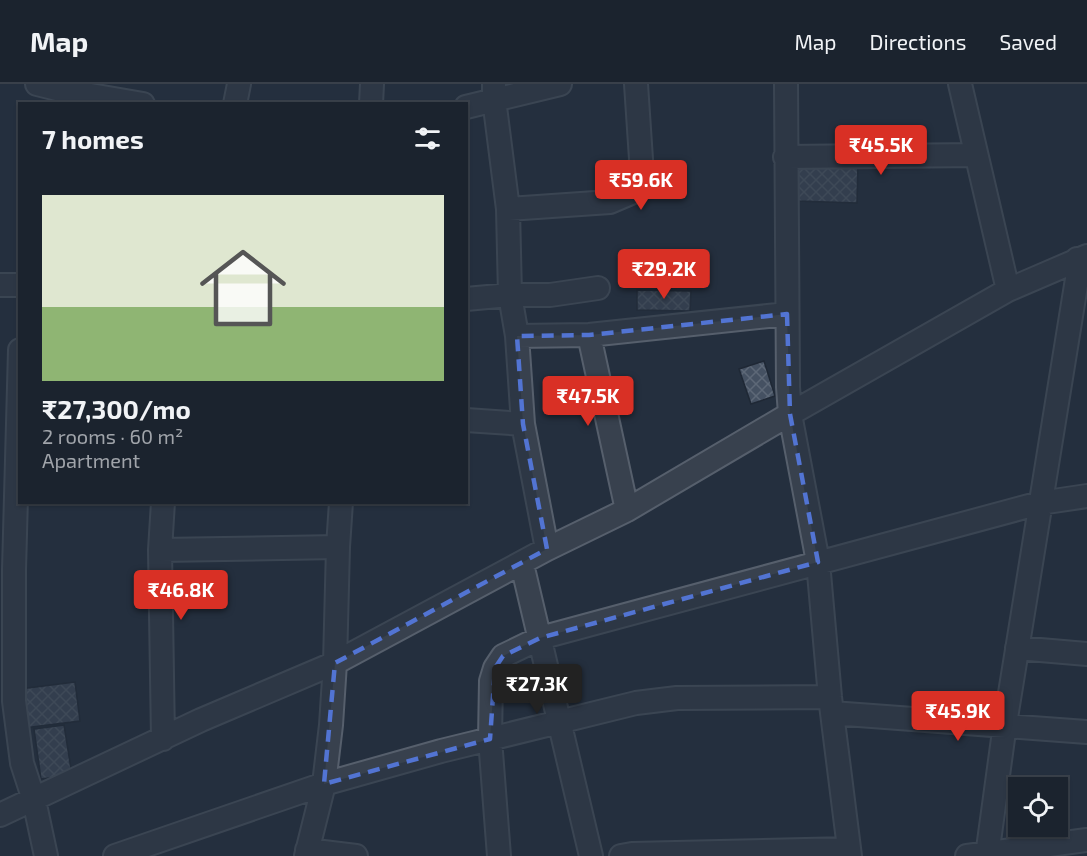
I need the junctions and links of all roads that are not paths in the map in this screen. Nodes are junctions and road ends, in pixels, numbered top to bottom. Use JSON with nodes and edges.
{"nodes":[{"id":1,"x":37,"y":84,"type":"edge"},
{"id":2,"x":239,"y":84,"type":"edge"},
{"id":3,"x":372,"y":84,"type":"edge"},
{"id":4,"x":561,"y":84,"type":"edge"},
{"id":5,"x":636,"y":84,"type":"edge"},
{"id":6,"x":786,"y":84,"type":"edge"},
{"id":7,"x":960,"y":84,"type":"edge"},
{"id":8,"x":494,"y":92,"type":"edge"},
{"id":9,"x":61,"y":93,"type":"edge"},
{"id":10,"x":128,"y":102,"type":"edge"},
{"id":11,"x":235,"y":102,"type":"edge"},
{"id":12,"x":371,"y":102,"type":"edge"},
{"id":13,"x":468,"y":106,"type":"edge"},
{"id":14,"x":976,"y":156,"type":"junction"},
{"id":15,"x":786,"y":157,"type":"junction"},
{"id":16,"x":508,"y":209,"type":"junction"},
{"id":17,"x":1082,"y":257,"type":"edge"},
{"id":18,"x":0,"y":285,"type":"edge"},
{"id":19,"x":18,"y":285,"type":"edge"},
{"id":20,"x":598,"y":288,"type":"dead end"},
{"id":21,"x":1008,"y":290,"type":"junction"},
{"id":22,"x":510,"y":295,"type":"junction"},
{"id":23,"x":468,"y":298,"type":"edge"},
{"id":24,"x":787,"y":314,"type":"junction"},
{"id":25,"x":589,"y":335,"type":"junction"},
{"id":26,"x":517,"y":336,"type":"junction"},
{"id":27,"x":18,"y":374,"type":"edge"},
{"id":28,"x":790,"y":414,"type":"junction"},
{"id":29,"x":468,"y":420,"type":"edge"},
{"id":30,"x":523,"y":424,"type":"junction"},
{"id":31,"x":8,"y":491,"type":"edge"},
{"id":32,"x":1087,"y":496,"type":"edge"},
{"id":33,"x":1040,"y":503,"type":"junction"},
{"id":34,"x":163,"y":504,"type":"edge"},
{"id":35,"x":341,"y":504,"type":"edge"},
{"id":36,"x":627,"y":510,"type":"junction"},
{"id":37,"x":338,"y":547,"type":"junction"},
{"id":38,"x":546,"y":549,"type":"junction"},
{"id":39,"x":160,"y":550,"type":"junction"},
{"id":40,"x":818,"y":562,"type":"junction"},
{"id":41,"x":522,"y":564,"type":"junction"},
{"id":42,"x":7,"y":611,"type":"edge"},
{"id":43,"x":540,"y":638,"type":"junction"},
{"id":44,"x":1017,"y":648,"type":"junction"},
{"id":45,"x":1087,"y":654,"type":"edge"},
{"id":46,"x":335,"y":663,"type":"junction"},
{"id":47,"x":831,"y":705,"type":"junction"},
{"id":48,"x":560,"y":723,"type":"junction"},
{"id":49,"x":1005,"y":724,"type":"junction"},
{"id":50,"x":1087,"y":732,"type":"edge"},
{"id":51,"x":163,"y":739,"type":"junction"},
{"id":52,"x":490,"y":740,"type":"junction"},
{"id":53,"x":324,"y":784,"type":"junction"},
{"id":54,"x":34,"y":800,"type":"junction"},
{"id":55,"x":0,"y":815,"type":"edge"},
{"id":56,"x":1087,"y":840,"type":"edge"},
{"id":57,"x":307,"y":853,"type":"edge"},
{"id":58,"x":716,"y":853,"type":"edge"},
{"id":59,"x":850,"y":853,"type":"edge"},
{"id":60,"x":981,"y":855,"type":"edge"},
{"id":61,"x":46,"y":856,"type":"edge"},
{"id":62,"x":115,"y":856,"type":"edge"},
{"id":63,"x":356,"y":856,"type":"edge"},
{"id":64,"x":499,"y":856,"type":"edge"},
{"id":65,"x":591,"y":856,"type":"edge"},
{"id":66,"x":621,"y":856,"type":"edge"}],
"edges":[{"from":1,"to":9,"type":"street"},
{"from":2,"to":11,"type":"street"},
{"from":3,"to":12,"type":"street"},
{"from":4,"to":8,"type":"street"},
{"from":5,"to":16,"type":"street"},
{"from":6,"to":15,"type":"street"},
{"from":7,"to":14,"type":"street"},
{"from":8,"to":13,"type":"street"},
{"from":8,"to":16,"type":"street"},
{"from":9,"to":10,"type":"street"},
{"from":14,"to":15,"type":"street"},
{"from":14,"to":21,"type":"street"},
{"from":15,"to":24,"type":"street"},
{"from":16,"to":22,"type":"street"},
{"from":17,"to":21,"type":"street"},
{"from":17,"to":33,"type":"street"},
{"from":18,"to":19,"type":"street"},
{"from":20,"to":22,"type":"street"},
{"from":21,"to":28,"type":"street"},
{"from":22,"to":23,"type":"street"},
{"from":22,"to":26,"type":"street"},
{"from":24,"to":25,"type":"street"},
{"from":24,"to":28,"type":"street"},
{"from":25,"to":26,"type":"street"},
{"from":25,"to":36,"type":"street"},
{"from":26,"to":30,"type":"street"},
{"from":27,"to":31,"type":"street"},
{"from":28,"to":36,"type":"street"},
{"from":28,"to":40,"type":"street"},
{"from":29,"to":30,"type":"street"},
{"from":30,"to":38,"type":"street"},
{"from":31,"to":42,"type":"street"},
{"from":32,"to":33,"type":"street"},
{"from":33,"to":40,"type":"street"},
{"from":33,"to":44,"type":"street"},
{"from":34,"to":39,"type":"street"},
{"from":35,"to":37,"type":"street"},
{"from":36,"to":38,"type":"street"},
{"from":37,"to":39,"type":"street"},
{"from":37,"to":46,"type":"street"},
{"from":38,"to":41,"type":"street"},
{"from":39,"to":51,"type":"street"},
{"from":40,"to":43,"type":"street"},
{"from":40,"to":47,"type":"street"},
{"from":41,"to":43,"type":"street"},
{"from":41,"to":46,"type":"street"},
{"from":42,"to":54,"type":"street"},
{"from":43,"to":48,"type":"street"},
{"from":43,"to":52,"type":"street"},
{"from":44,"to":45,"type":"street"},
{"from":44,"to":49,"type":"street"},
{"from":46,"to":51,"type":"street"},
{"from":46,"to":53,"type":"street"},
{"from":47,"to":48,"type":"street"},
{"from":47,"to":49,"type":"street"},
{"from":47,"to":59,"type":"street"},
{"from":48,"to":52,"type":"street"},
{"from":48,"to":65,"type":"street"},
{"from":49,"to":50,"type":"street"},
{"from":49,"to":60,"type":"street"},
{"from":51,"to":54,"type":"street"},
{"from":52,"to":53,"type":"street"},
{"from":52,"to":64,"type":"street"},
{"from":53,"to":57,"type":"street"},
{"from":53,"to":62,"type":"street"},
{"from":54,"to":55,"type":"street"},
{"from":54,"to":61,"type":"street"},
{"from":56,"to":60,"type":"street"},
{"from":57,"to":63,"type":"street"},
{"from":58,"to":59,"type":"street"},
{"from":58,"to":66,"type":"street"}]}
